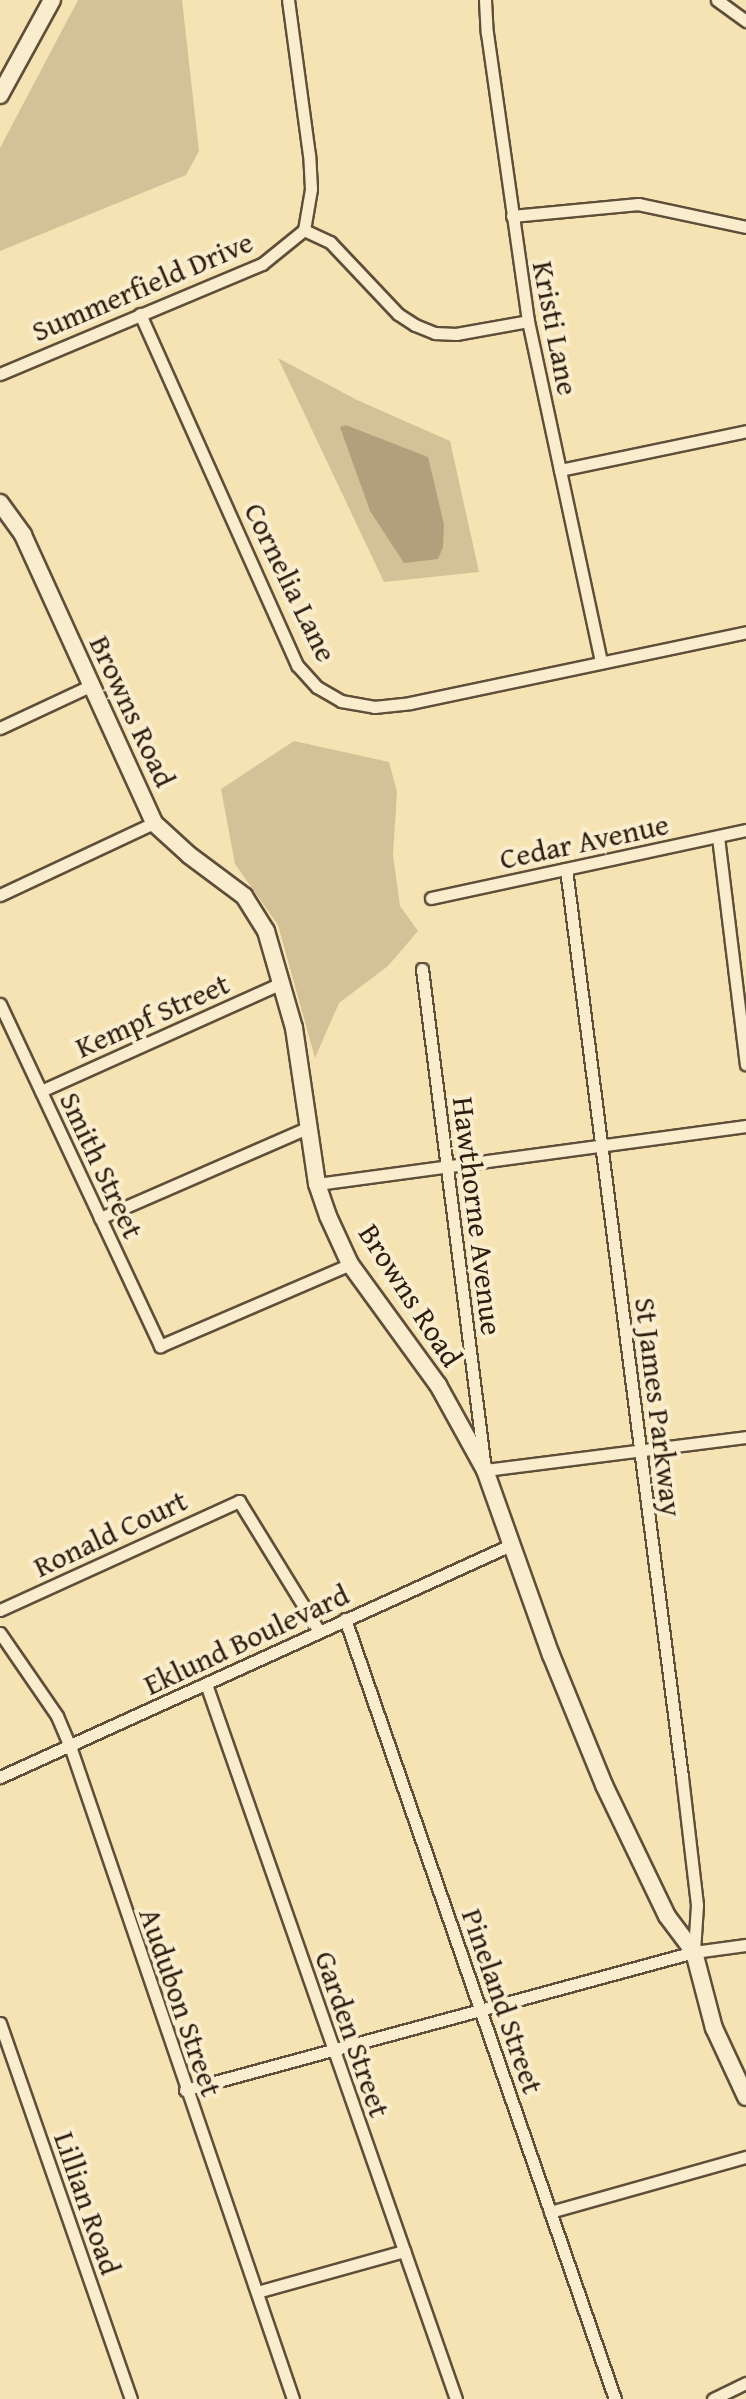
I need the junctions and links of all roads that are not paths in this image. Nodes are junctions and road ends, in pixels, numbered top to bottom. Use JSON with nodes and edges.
{"nodes":[{"id":1,"x":52,"y":0,"type":"edge"},
{"id":2,"x":288,"y":0,"type":"edge"},
{"id":3,"x":485,"y":0,"type":"edge"},
{"id":4,"x":717,"y":0,"type":"edge"},
{"id":5,"x":746,"y":21,"type":"edge"},
{"id":6,"x":0,"y":95,"type":"edge"},
{"id":7,"x":512,"y":216,"type":"junction"},
{"id":8,"x":746,"y":227,"type":"edge"},
{"id":9,"x":304,"y":230,"type":"junction"},
{"id":10,"x":140,"y":314,"type":"junction"},
{"id":11,"x":528,"y":321,"type":"junction"},
{"id":12,"x":0,"y":374,"type":"edge"},
{"id":13,"x":746,"y":431,"type":"edge"},
{"id":14,"x":560,"y":470,"type":"junction"},
{"id":15,"x":0,"y":503,"type":"edge"},
{"id":16,"x":746,"y":632,"type":"edge"},
{"id":17,"x":601,"y":662,"type":"junction"},
{"id":18,"x":90,"y":686,"type":"junction"},
{"id":19,"x":0,"y":728,"type":"edge"},
{"id":20,"x":154,"y":823,"type":"junction"},
{"id":21,"x":746,"y":830,"type":"edge"},
{"id":22,"x":718,"y":837,"type":"junction"},
{"id":23,"x":566,"y":869,"type":"junction"},
{"id":24,"x":0,"y":895,"type":"edge"},
{"id":25,"x":431,"y":898,"type":"dead end"},
{"id":26,"x":422,"y":969,"type":"dead end"},
{"id":27,"x":283,"y":982,"type":"junction"},
{"id":28,"x":0,"y":1004,"type":"edge"},
{"id":29,"x":746,"y":1064,"type":"edge"},
{"id":30,"x":41,"y":1091,"type":"junction"},
{"id":31,"x":746,"y":1126,"type":"edge"},
{"id":32,"x":309,"y":1127,"type":"junction"},
{"id":33,"x":600,"y":1147,"type":"junction"},
{"id":34,"x":447,"y":1168,"type":"junction"},
{"id":35,"x":317,"y":1184,"type":"junction"},
{"id":36,"x":100,"y":1218,"type":"junction"},
{"id":37,"x":350,"y":1264,"type":"junction"},
{"id":38,"x":746,"y":1437,"type":"edge"},
{"id":39,"x":640,"y":1450,"type":"junction"},
{"id":40,"x":485,"y":1470,"type":"junction"},
{"id":41,"x":513,"y":1544,"type":"junction"},
{"id":42,"x":0,"y":1610,"type":"edge"},
{"id":43,"x":345,"y":1619,"type":"junction"},
{"id":44,"x":319,"y":1631,"type":"junction"},
{"id":45,"x":0,"y":1633,"type":"edge"},
{"id":46,"x":206,"y":1684,"type":"junction"},
{"id":47,"x":70,"y":1746,"type":"junction"},
{"id":48,"x":0,"y":1777,"type":"edge"},
{"id":49,"x":746,"y":1945,"type":"edge"},
{"id":50,"x":694,"y":1952,"type":"junction"},
{"id":51,"x":481,"y":2011,"type":"junction"},
{"id":52,"x":0,"y":2023,"type":"edge"},
{"id":53,"x":334,"y":2051,"type":"junction"},
{"id":54,"x":185,"y":2090,"type":"junction"},
{"id":55,"x":746,"y":2097,"type":"edge"},
{"id":56,"x":746,"y":2157,"type":"edge"},
{"id":57,"x":550,"y":2212,"type":"junction"},
{"id":58,"x":404,"y":2251,"type":"junction"},
{"id":59,"x":257,"y":2292,"type":"junction"},
{"id":60,"x":746,"y":2383,"type":"edge"},
{"id":61,"x":131,"y":2399,"type":"edge"},
{"id":62,"x":293,"y":2399,"type":"edge"},
{"id":63,"x":456,"y":2399,"type":"edge"},
{"id":64,"x":615,"y":2399,"type":"edge"},
{"id":65,"x":713,"y":2399,"type":"edge"}],
"edges":[{"from":1,"to":6,"type":"street"},
{"from":2,"to":9,"type":"street"},
{"from":3,"to":7,"type":"street","name":"Kristi Lane"},
{"from":4,"to":5,"type":"street"},
{"from":7,"to":8,"type":"street"},
{"from":7,"to":11,"type":"street","name":"Kristi Lane"},
{"from":9,"to":10,"type":"street","name":"Summerfield Drive"},
{"from":9,"to":11,"type":"street"},
{"from":10,"to":12,"type":"street","name":"Summerfield Drive"},
{"from":10,"to":17,"type":"street","name":"Cornelia Lane"},
{"from":11,"to":14,"type":"street","name":"Kristi Lane"},
{"from":13,"to":14,"type":"street"},
{"from":14,"to":17,"type":"street","name":"Kristi Lane"},
{"from":15,"to":18,"type":"street","name":"Browns Road"},
{"from":16,"to":17,"type":"street","name":"Cornelia Lane"},
{"from":18,"to":19,"type":"street"},
{"from":18,"to":20,"type":"street","name":"Browns Road"},
{"from":20,"to":24,"type":"street"},
{"from":20,"to":27,"type":"street","name":"Browns Road"},
{"from":21,"to":22,"type":"street","name":"Cedar Avenue"},
{"from":22,"to":23,"type":"street","name":"Cedar Avenue"},
{"from":22,"to":29,"type":"street"},
{"from":23,"to":25,"type":"street","name":"Cedar Avenue"},
{"from":23,"to":33,"type":"street","name":"St James Parkway"},
{"from":26,"to":34,"type":"street","name":"Hawthorne Avenue"},
{"from":27,"to":30,"type":"street","name":"Kempf Street"},
{"from":27,"to":32,"type":"street","name":"Browns Road"},
{"from":28,"to":30,"type":"street","name":"Smith Street"},
{"from":30,"to":36,"type":"street","name":"Smith Street"},
{"from":31,"to":33,"type":"street"},
{"from":32,"to":35,"type":"street","name":"Browns Road"},
{"from":32,"to":36,"type":"street"},
{"from":33,"to":34,"type":"street"},
{"from":33,"to":39,"type":"street","name":"St James Parkway"},
{"from":34,"to":35,"type":"street"},
{"from":34,"to":40,"type":"street","name":"Hawthorne Avenue"},
{"from":35,"to":37,"type":"street","name":"Browns Road"},
{"from":36,"to":37,"type":"street","name":"Smith Street"},
{"from":37,"to":40,"type":"street","name":"Browns Road"},
{"from":38,"to":39,"type":"street"},
{"from":39,"to":40,"type":"street"},
{"from":39,"to":50,"type":"street","name":"St James Parkway"},
{"from":40,"to":41,"type":"street","name":"Browns Road"},
{"from":41,"to":43,"type":"street","name":"Eklund Boulevard"},
{"from":41,"to":50,"type":"street","name":"Browns Road"},
{"from":42,"to":44,"type":"street","name":"Ronald Court"},
{"from":43,"to":44,"type":"street","name":"Eklund Boulevard"},
{"from":43,"to":51,"type":"street","name":"Pineland Street"},
{"from":44,"to":46,"type":"street","name":"Eklund Boulevard"},
{"from":45,"to":47,"type":"street","name":"Audubon Street"},
{"from":46,"to":47,"type":"street","name":"Eklund Boulevard"},
{"from":46,"to":53,"type":"street","name":"Garden Street"},
{"from":47,"to":48,"type":"street","name":"Eklund Boulevard"},
{"from":47,"to":54,"type":"street","name":"Audubon Street"},
{"from":49,"to":50,"type":"street"},
{"from":50,"to":51,"type":"street"},
{"from":50,"to":55,"type":"street","name":"Browns Road"},
{"from":51,"to":53,"type":"street"},
{"from":51,"to":57,"type":"street","name":"Pineland Street"},
{"from":52,"to":61,"type":"street","name":"Lillian Road"},
{"from":53,"to":54,"type":"street"},
{"from":53,"to":58,"type":"street","name":"Garden Street"},
{"from":54,"to":59,"type":"street","name":"Audubon Street"},
{"from":56,"to":57,"type":"street"},
{"from":57,"to":64,"type":"street","name":"Pineland Street"},
{"from":58,"to":59,"type":"street"},
{"from":58,"to":63,"type":"street","name":"Garden Street"},
{"from":59,"to":62,"type":"street","name":"Audubon Street"},
{"from":60,"to":65,"type":"street"}]}
